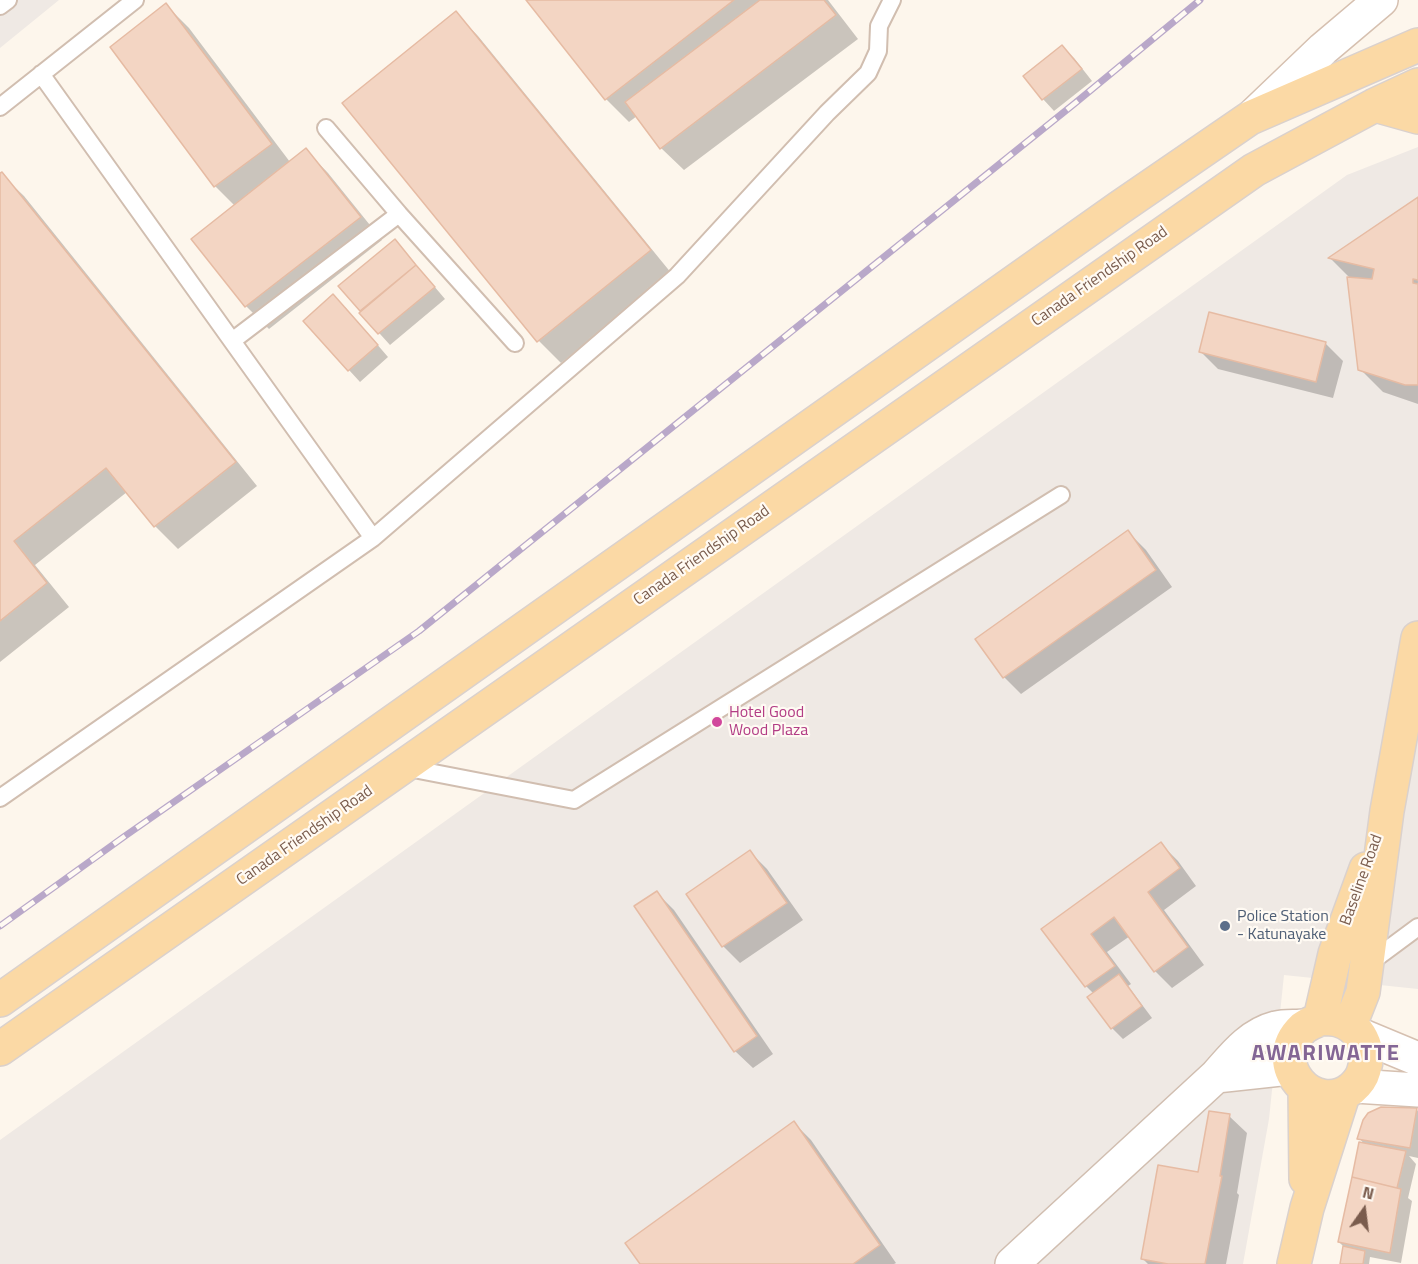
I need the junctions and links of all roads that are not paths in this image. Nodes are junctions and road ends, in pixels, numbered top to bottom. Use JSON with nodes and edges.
{"nodes":[{"id":1,"x":8,"y":0,"type":"edge"},
{"id":2,"x":135,"y":0,"type":"edge"},
{"id":3,"x":892,"y":0,"type":"edge"},
{"id":4,"x":1382,"y":0,"type":"edge"},
{"id":5,"x":0,"y":6,"type":"edge"},
{"id":6,"x":1418,"y":45,"type":"edge"},
{"id":7,"x":41,"y":74,"type":"junction"},
{"id":8,"x":1418,"y":86,"type":"edge"},
{"id":9,"x":1375,"y":105,"type":"junction"},
{"id":10,"x":0,"y":107,"type":"edge"},
{"id":11,"x":1418,"y":117,"type":"edge"},
{"id":12,"x":1250,"y":118,"type":"junction"},
{"id":13,"x":326,"y":128,"type":"dead end"},
{"id":14,"x":399,"y":214,"type":"junction"},
{"id":15,"x":232,"y":341,"type":"junction"},
{"id":16,"x":515,"y":343,"type":"dead end"},
{"id":17,"x":1061,"y":495,"type":"dead end"},
{"id":18,"x":373,"y":538,"type":"junction"},
{"id":19,"x":1417,"y":650,"type":"edge"},
{"id":20,"x":403,"y":767,"type":"junction"},
{"id":21,"x":0,"y":798,"type":"edge"},
{"id":22,"x":1387,"y":811,"type":"junction"},
{"id":23,"x":1418,"y":927,"type":"edge"},
{"id":24,"x":1367,"y":965,"type":"junction"},
{"id":25,"x":0,"y":1000,"type":"edge"},
{"id":26,"x":1334,"y":1026,"type":"junction"},
{"id":27,"x":0,"y":1049,"type":"edge"},
{"id":28,"x":1418,"y":1059,"type":"edge"},
{"id":29,"x":1216,"y":1076,"type":"junction"},
{"id":30,"x":1298,"y":1078,"type":"junction"},
{"id":31,"x":1418,"y":1090,"type":"edge"},
{"id":32,"x":1348,"y":1091,"type":"junction"},
{"id":33,"x":1307,"y":1208,"type":"junction"},
{"id":34,"x":1012,"y":1264,"type":"edge"},
{"id":35,"x":1294,"y":1264,"type":"edge"}],
"edges":[{"from":1,"to":5,"type":"lane"},
{"from":2,"to":7,"type":"lane"},
{"from":3,"to":18,"type":"lane"},
{"from":4,"to":12,"type":"street"},
{"from":6,"to":12,"type":"main road"},
{"from":7,"to":10,"type":"lane"},
{"from":7,"to":15,"type":"lane"},
{"from":8,"to":9,"type":"main road","name":"Canada Friendship Road"},
{"from":9,"to":11,"type":"main road"},
{"from":9,"to":20,"type":"main road","name":"Canada Friendship Road"},
{"from":12,"to":25,"type":"main road"},
{"from":13,"to":14,"type":"lane"},
{"from":14,"to":15,"type":"lane"},
{"from":14,"to":16,"type":"lane"},
{"from":15,"to":18,"type":"lane"},
{"from":17,"to":20,"type":"lane"},
{"from":18,"to":21,"type":"lane"},
{"from":19,"to":22,"type":"main road","name":"Baseline Road"},
{"from":20,"to":27,"type":"main road","name":"Canada Friendship Road"},
{"from":22,"to":24,"type":"main road","name":"Baseline Road"},
{"from":22,"to":26,"type":"main road","name":"Baseline Road"},
{"from":23,"to":24,"type":"lane"},
{"from":24,"to":26,"type":"main road","name":"Baseline Road"},
{"from":26,"to":28,"type":"street"},
{"from":26,"to":29,"type":"street"},
{"from":26,"to":30,"type":"main road"},
{"from":26,"to":32,"type":"main road"},
{"from":29,"to":30,"type":"street"},
{"from":29,"to":34,"type":"street"},
{"from":30,"to":32,"type":"main road"},
{"from":30,"to":33,"type":"main road"},
{"from":31,"to":32,"type":"street"},
{"from":32,"to":33,"type":"main road"},
{"from":33,"to":35,"type":"main road"}]}
